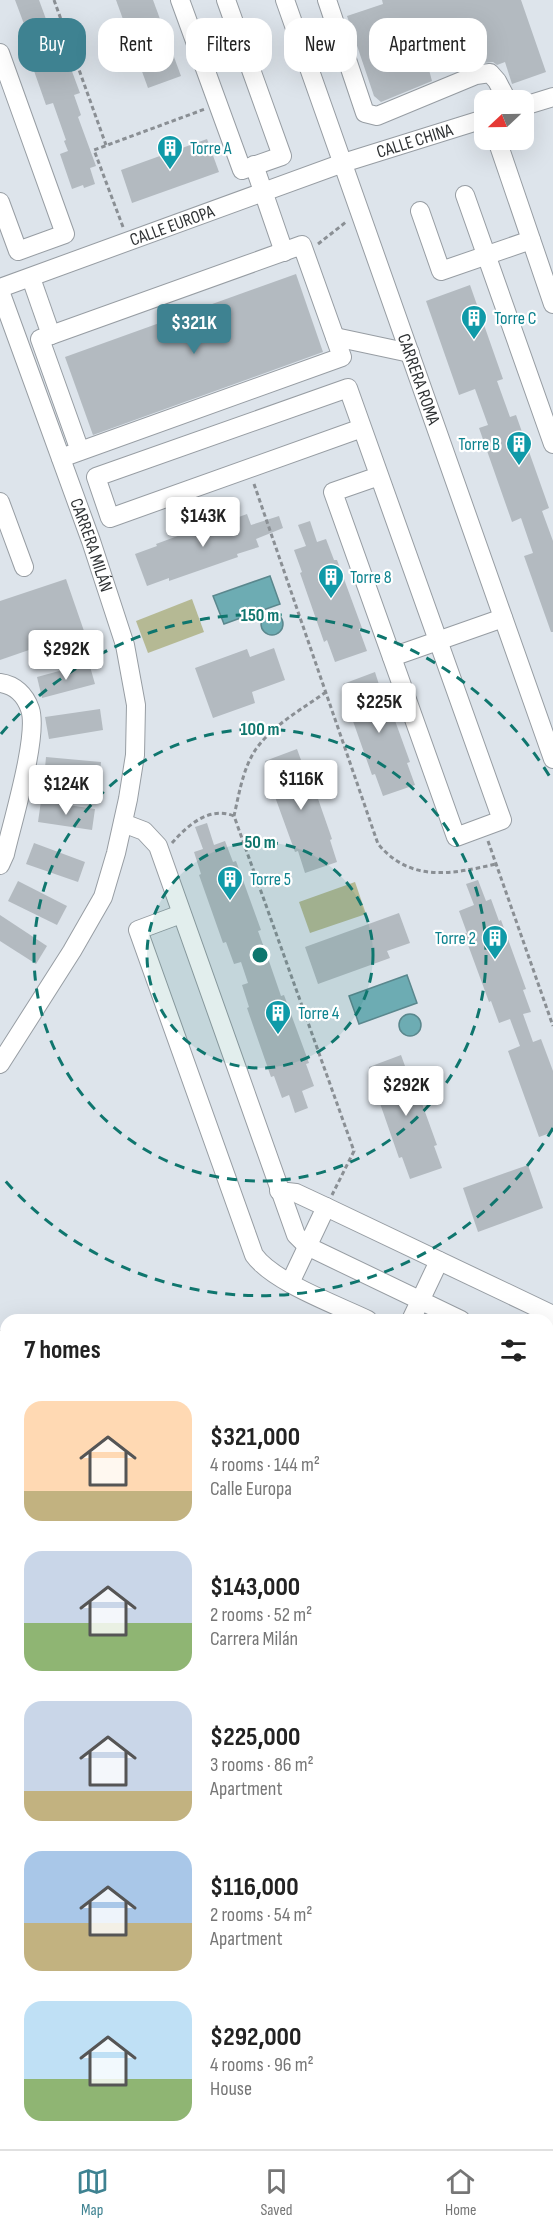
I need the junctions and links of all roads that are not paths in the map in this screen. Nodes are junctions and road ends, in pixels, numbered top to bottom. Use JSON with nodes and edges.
{"nodes":[{"id":1,"x":180,"y":0,"type":"edge"},
{"id":2,"x":226,"y":0,"type":"edge"},
{"id":3,"x":327,"y":0,"type":"edge"},
{"id":4,"x":291,"y":2,"type":"edge"},
{"id":5,"x":0,"y":53,"type":"edge"},
{"id":6,"x":502,"y":90,"type":"edge"},
{"id":7,"x":553,"y":97,"type":"edge"},
{"id":8,"x":534,"y":103,"type":"edge"},
{"id":9,"x":474,"y":122,"type":"edge"},
{"id":10,"x":500,"y":150,"type":"edge"},
{"id":11,"x":343,"y":163,"type":"junction"},
{"id":12,"x":254,"y":165,"type":"junction"},
{"id":13,"x":264,"y":193,"type":"junction"},
{"id":14,"x":465,"y":195,"type":"dead end"},
{"id":15,"x":0,"y":202,"type":"edge"},
{"id":16,"x":420,"y":211,"type":"dead end"},
{"id":17,"x":59,"y":236,"type":"junction"},
{"id":18,"x":531,"y":240,"type":"junction"},
{"id":19,"x":284,"y":252,"type":"junction"},
{"id":20,"x":486,"y":255,"type":"junction"},
{"id":21,"x":69,"y":264,"type":"junction"},
{"id":22,"x":547,"y":268,"type":"edge"},
{"id":23,"x":31,"y":278,"type":"junction"},
{"id":24,"x":0,"y":290,"type":"edge"},
{"id":25,"x":553,"y":304,"type":"edge"},
{"id":26,"x":51,"y":335,"type":"junction"},
{"id":27,"x":334,"y":337,"type":"junction"},
{"id":28,"x":410,"y":353,"type":"junction"},
{"id":29,"x":362,"y":429,"type":"junction"},
{"id":30,"x":553,"y":444,"type":"edge"},
{"id":31,"x":80,"y":451,"type":"junction"},
{"id":32,"x":61,"y":458,"type":"junction"},
{"id":33,"x":380,"y":476,"type":"junction"},
{"id":34,"x":0,"y":502,"type":"edge"},
{"id":35,"x":24,"y":567,"type":"dead end"},
{"id":36,"x":503,"y":618,"type":"junction"},
{"id":37,"x":438,"y":641,"type":"junction"},
{"id":38,"x":392,"y":657,"type":"junction"},
{"id":39,"x":0,"y":684,"type":"edge"},
{"id":40,"x":553,"y":759,"type":"edge"},
{"id":41,"x":123,"y":824,"type":"junction"},
{"id":42,"x":0,"y":865,"type":"edge"},
{"id":43,"x":181,"y":914,"type":"junction"},
{"id":44,"x":0,"y":1062,"type":"edge"},
{"id":45,"x":279,"y":1191,"type":"junction"},
{"id":46,"x":326,"y":1207,"type":"junction"},
{"id":47,"x":308,"y":1246,"type":"junction"},
{"id":48,"x":439,"y":1261,"type":"junction"},
{"id":49,"x":290,"y":1283,"type":"junction"},
{"id":50,"x":420,"y":1300,"type":"junction"},
{"id":51,"x":355,"y":1314,"type":"edge"},
{"id":52,"x":414,"y":1314,"type":"edge"},
{"id":53,"x":449,"y":1314,"type":"edge"},
{"id":54,"x":551,"y":1314,"type":"edge"}],
"edges":[{"from":1,"to":12,"type":"street"},
{"from":2,"to":12,"type":"street"},
{"from":3,"to":6,"type":"street"},
{"from":4,"to":11,"type":"street","name":"CARRERA ROMA"},
{"from":5,"to":17,"type":"street"},
{"from":7,"to":8,"type":"street"},
{"from":9,"to":11,"type":"street","name":"CALLE CHINA"},
{"from":10,"to":18,"type":"street"},
{"from":11,"to":13,"type":"street","name":"CALLE EUROPA"},
{"from":11,"to":28,"type":"street","name":"CARRERA ROMA"},
{"from":12,"to":13,"type":"street"},
{"from":13,"to":19,"type":"street"},
{"from":13,"to":21,"type":"street","name":"CALLE EUROPA"},
{"from":14,"to":20,"type":"street"},
{"from":15,"to":17,"type":"street"},
{"from":16,"to":20,"type":"street"},
{"from":17,"to":21,"type":"street"},
{"from":18,"to":20,"type":"street"},
{"from":18,"to":22,"type":"street"},
{"from":19,"to":26,"type":"street"},
{"from":19,"to":27,"type":"street"},
{"from":20,"to":30,"type":"street"},
{"from":21,"to":23,"type":"street","name":"CALLE EUROPA"},
{"from":22,"to":25,"type":"street"},
{"from":23,"to":24,"type":"street","name":"CALLE EUROPA"},
{"from":23,"to":26,"type":"street"},
{"from":24,"to":32,"type":"street","name":"CARRERA MILÁN"},
{"from":26,"to":31,"type":"street"},
{"from":27,"to":28,"type":"street"},
{"from":27,"to":31,"type":"street"},
{"from":28,"to":36,"type":"street","name":"CARRERA ROMA"},
{"from":29,"to":29,"type":"street"},
{"from":29,"to":33,"type":"street"},
{"from":31,"to":32,"type":"street"},
{"from":32,"to":41,"type":"street","name":"CARRERA MILÁN"},
{"from":33,"to":37,"type":"street"},
{"from":33,"to":38,"type":"street"},
{"from":34,"to":35,"type":"street"},
{"from":36,"to":37,"type":"street"},
{"from":36,"to":40,"type":"street","name":"CARRERA ROMA"},
{"from":37,"to":38,"type":"street"},
{"from":37,"to":38,"type":"street"},
{"from":39,"to":42,"type":"street"},
{"from":41,"to":43,"type":"street"},
{"from":41,"to":44,"type":"street","name":"CARRERA MILÁN"},
{"from":43,"to":45,"type":"street"},
{"from":43,"to":49,"type":"street"},
{"from":45,"to":46,"type":"street"},
{"from":45,"to":47,"type":"street"},
{"from":46,"to":47,"type":"street"},
{"from":46,"to":48,"type":"street"},
{"from":47,"to":49,"type":"street"},
{"from":47,"to":50,"type":"street"},
{"from":48,"to":50,"type":"street"},
{"from":48,"to":54,"type":"street"},
{"from":49,"to":51,"type":"street"},
{"from":50,"to":52,"type":"street"},
{"from":50,"to":53,"type":"street"}]}
